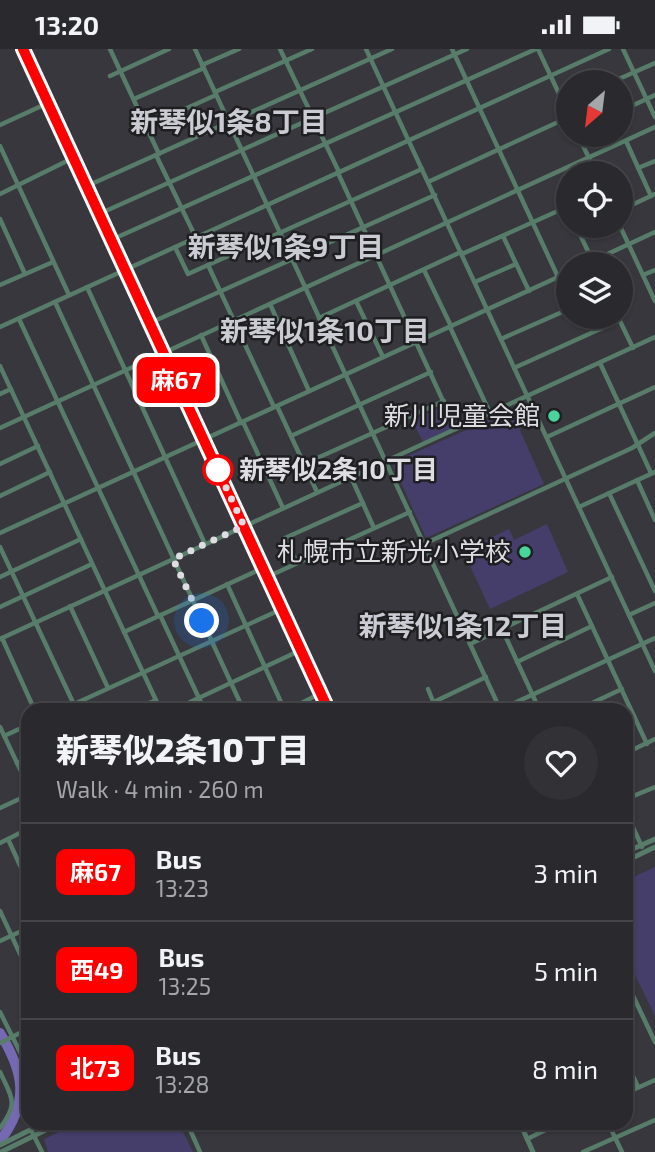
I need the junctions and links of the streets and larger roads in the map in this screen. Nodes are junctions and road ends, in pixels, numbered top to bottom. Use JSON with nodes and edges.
{"nodes":[{"id":1,"x":23,"y":49,"type":"edge"},
{"id":2,"x":110,"y":49,"type":"edge"},
{"id":3,"x":145,"y":49,"type":"edge"},
{"id":4,"x":169,"y":49,"type":"edge"},
{"id":5,"x":195,"y":49,"type":"edge"},
{"id":6,"x":239,"y":49,"type":"edge"},
{"id":7,"x":280,"y":49,"type":"edge"},
{"id":8,"x":312,"y":49,"type":"edge"},
{"id":9,"x":366,"y":49,"type":"edge"},
{"id":10,"x":392,"y":49,"type":"edge"},
{"id":11,"x":467,"y":49,"type":"edge"},
{"id":12,"x":537,"y":49,"type":"edge"},
{"id":13,"x":608,"y":49,"type":"edge"},
{"id":14,"x":624,"y":49,"type":"edge"},
{"id":15,"x":453,"y":52,"type":"edge"},
{"id":16,"x":149,"y":58,"type":"junction"},
{"id":17,"x":371,"y":59,"type":"junction"},
{"id":18,"x":286,"y":61,"type":"junction"},
{"id":19,"x":655,"y":62,"type":"edge"},
{"id":20,"x":203,"y":67,"type":"junction"},
{"id":21,"x":121,"y":70,"type":"junction"},
{"id":22,"x":633,"y":70,"type":"edge"},
{"id":23,"x":634,"y":72,"type":"joint"},
{"id":24,"x":110,"y":76,"type":"dead end"},
{"id":25,"x":550,"y":76,"type":"junction"},
{"id":26,"x":467,"y":81,"type":"junction"},
{"id":27,"x":384,"y":86,"type":"junction"},
{"id":28,"x":556,"y":86,"type":"edge"},
{"id":29,"x":300,"y":91,"type":"junction"},
{"id":30,"x":215,"y":94,"type":"junction"},
{"id":31,"x":655,"y":95,"type":"edge"},
{"id":32,"x":134,"y":99,"type":"junction"},
{"id":33,"x":646,"y":99,"type":"junction"},
{"id":34,"x":48,"y":103,"type":"junction"},
{"id":35,"x":634,"y":105,"type":"edge"},
{"id":36,"x":480,"y":109,"type":"junction"},
{"id":37,"x":396,"y":113,"type":"junction"},
{"id":38,"x":655,"y":117,"type":"edge"},
{"id":39,"x":313,"y":118,"type":"junction"},
{"id":40,"x":556,"y":122,"type":"edge"},
{"id":41,"x":229,"y":123,"type":"junction"},
{"id":42,"x":0,"y":125,"type":"edge"},
{"id":43,"x":147,"y":126,"type":"junction"},
{"id":44,"x":655,"y":127,"type":"edge"},
{"id":45,"x":634,"y":137,"type":"edge"},
{"id":46,"x":409,"y":141,"type":"junction"},
{"id":47,"x":326,"y":144,"type":"junction"},
{"id":48,"x":0,"y":146,"type":"edge"},
{"id":49,"x":584,"y":147,"type":"edge"},
{"id":50,"x":613,"y":147,"type":"edge"},
{"id":51,"x":629,"y":147,"type":"edge"},
{"id":52,"x":242,"y":150,"type":"junction"},
{"id":53,"x":499,"y":150,"type":"junction"},
{"id":54,"x":158,"y":154,"type":"junction"},
{"id":55,"x":73,"y":158,"type":"junction"},
{"id":56,"x":589,"y":158,"type":"junction"},
{"id":57,"x":655,"y":160,"type":"edge"},
{"id":58,"x":590,"y":161,"type":"edge"},
{"id":59,"x":638,"y":168,"type":"junction"},
{"id":60,"x":422,"y":169,"type":"junction"},
{"id":61,"x":339,"y":173,"type":"junction"},
{"id":62,"x":254,"y":176,"type":"junction"},
{"id":63,"x":428,"y":182,"type":"junction"},
{"id":64,"x":169,"y":183,"type":"junction"},
{"id":65,"x":18,"y":185,"type":"junction"},
{"id":66,"x":86,"y":187,"type":"junction"},
{"id":67,"x":518,"y":190,"type":"junction"},
{"id":68,"x":0,"y":194,"type":"edge"},
{"id":69,"x":435,"y":195,"type":"junction"},
{"id":70,"x":653,"y":195,"type":"edge"},
{"id":71,"x":351,"y":201,"type":"junction"},
{"id":72,"x":633,"y":204,"type":"edge"},
{"id":73,"x":267,"y":205,"type":"junction"},
{"id":74,"x":182,"y":209,"type":"junction"},
{"id":75,"x":556,"y":213,"type":"edge"},
{"id":76,"x":99,"y":214,"type":"junction"},
{"id":77,"x":0,"y":219,"type":"edge"},
{"id":78,"x":533,"y":222,"type":"junction"},
{"id":79,"x":447,"y":223,"type":"junction"},
{"id":80,"x":364,"y":227,"type":"junction"},
{"id":81,"x":655,"y":232,"type":"edge"},
{"id":82,"x":280,"y":233,"type":"junction"},
{"id":83,"x":503,"y":236,"type":"junction"},
{"id":84,"x":196,"y":237,"type":"junction"},
{"id":85,"x":626,"y":238,"type":"edge"},
{"id":86,"x":111,"y":240,"type":"junction"},
{"id":87,"x":629,"y":244,"type":"junction"},
{"id":88,"x":176,"y":247,"type":"junction"},
{"id":89,"x":614,"y":252,"type":"edge"},
{"id":90,"x":461,"y":253,"type":"junction"},
{"id":91,"x":377,"y":255,"type":"junction"},
{"id":92,"x":292,"y":259,"type":"junction"},
{"id":93,"x":54,"y":262,"type":"junction"},
{"id":94,"x":516,"y":264,"type":"junction"},
{"id":95,"x":208,"y":265,"type":"junction"},
{"id":96,"x":125,"y":269,"type":"junction"},
{"id":97,"x":424,"y":270,"type":"junction"},
{"id":98,"x":655,"y":270,"type":"edge"},
{"id":99,"x":556,"y":273,"type":"edge"},
{"id":100,"x":25,"y":274,"type":"junction"},
{"id":101,"x":643,"y":275,"type":"junction"},
{"id":102,"x":556,"y":278,"type":"edge"},
{"id":103,"x":475,"y":282,"type":"junction"},
{"id":104,"x":0,"y":285,"type":"edge"},
{"id":105,"x":390,"y":286,"type":"junction"},
{"id":106,"x":87,"y":287,"type":"junction"},
{"id":107,"x":305,"y":288,"type":"junction"},
{"id":108,"x":529,"y":291,"type":"junction"},
{"id":109,"x":220,"y":292,"type":"junction"},
{"id":110,"x":69,"y":295,"type":"junction"},
{"id":111,"x":356,"y":301,"type":"junction"},
{"id":112,"x":655,"y":301,"type":"edge"},
{"id":113,"x":55,"y":302,"type":"junction"},
{"id":114,"x":270,"y":304,"type":"junction"},
{"id":115,"x":488,"y":310,"type":"junction"},
{"id":116,"x":556,"y":315,"type":"edge"},
{"id":117,"x":319,"y":318,"type":"junction"},
{"id":118,"x":19,"y":319,"type":"junction"},
{"id":119,"x":233,"y":320,"type":"junction"},
{"id":120,"x":150,"y":323,"type":"junction"},
{"id":121,"x":451,"y":326,"type":"junction"},
{"id":122,"x":0,"y":327,"type":"edge"},
{"id":123,"x":595,"y":329,"type":"edge"},
{"id":124,"x":624,"y":329,"type":"edge"},
{"id":125,"x":201,"y":335,"type":"junction"},
{"id":126,"x":655,"y":337,"type":"edge"},
{"id":127,"x":501,"y":339,"type":"junction"},
{"id":128,"x":417,"y":342,"type":"junction"},
{"id":129,"x":633,"y":348,"type":"junction"},
{"id":130,"x":163,"y":352,"type":"junction"},
{"id":131,"x":383,"y":357,"type":"junction"},
{"id":132,"x":600,"y":363,"type":"junction"},
{"id":133,"x":0,"y":366,"type":"edge"},
{"id":134,"x":514,"y":367,"type":"junction"},
{"id":135,"x":125,"y":370,"type":"junction"},
{"id":136,"x":431,"y":372,"type":"junction"},
{"id":137,"x":346,"y":375,"type":"junction"},
{"id":138,"x":92,"y":385,"type":"junction"},
{"id":139,"x":655,"y":387,"type":"edge"},
{"id":140,"x":11,"y":389,"type":"junction"},
{"id":141,"x":309,"y":391,"type":"junction"},
{"id":142,"x":0,"y":394,"type":"edge"},
{"id":143,"x":527,"y":396,"type":"junction"},
{"id":144,"x":57,"y":401,"type":"junction"},
{"id":145,"x":444,"y":401,"type":"junction"},
{"id":146,"x":619,"y":404,"type":"junction"},
{"id":147,"x":360,"y":405,"type":"junction"},
{"id":148,"x":276,"y":407,"type":"junction"},
{"id":149,"x":490,"y":413,"type":"junction"},
{"id":150,"x":24,"y":417,"type":"junction"},
{"id":151,"x":242,"y":422,"type":"junction"},
{"id":152,"x":0,"y":428,"type":"edge"},
{"id":153,"x":456,"y":429,"type":"junction"},
{"id":154,"x":373,"y":433,"type":"junction"},
{"id":155,"x":655,"y":433,"type":"edge"},
{"id":156,"x":292,"y":436,"type":"junction"},
{"id":157,"x":547,"y":437,"type":"junction"},
{"id":158,"x":204,"y":440,"type":"junction"},
{"id":159,"x":638,"y":444,"type":"junction"},
{"id":160,"x":38,"y":446,"type":"junction"},
{"id":161,"x":166,"y":457,"type":"junction"},
{"id":162,"x":386,"y":461,"type":"junction"},
{"id":163,"x":0,"y":464,"type":"edge"},
{"id":164,"x":304,"y":464,"type":"junction"},
{"id":165,"x":50,"y":472,"type":"junction"},
{"id":166,"x":133,"y":472,"type":"junction"},
{"id":167,"x":653,"y":473,"type":"edge"},
{"id":168,"x":351,"y":477,"type":"junction"},
{"id":169,"x":566,"y":478,"type":"junction"},
{"id":170,"x":637,"y":480,"type":"junction"},
{"id":171,"x":97,"y":488,"type":"junction"},
{"id":172,"x":317,"y":492,"type":"junction"},
{"id":173,"x":609,"y":493,"type":"junction"},
{"id":174,"x":0,"y":496,"type":"edge"},
{"id":175,"x":65,"y":503,"type":"junction"},
{"id":176,"x":363,"y":503,"type":"junction"},
{"id":177,"x":579,"y":507,"type":"junction"},
{"id":178,"x":283,"y":508,"type":"junction"},
{"id":179,"x":410,"y":512,"type":"junction"},
{"id":180,"x":655,"y":520,"type":"edge"},
{"id":181,"x":244,"y":526,"type":"junction"},
{"id":182,"x":374,"y":528,"type":"junction"},
{"id":183,"x":0,"y":533,"type":"edge"},
{"id":184,"x":81,"y":539,"type":"junction"},
{"id":185,"x":205,"y":544,"type":"junction"},
{"id":186,"x":424,"y":544,"type":"junction"},
{"id":187,"x":0,"y":547,"type":"edge"},
{"id":188,"x":173,"y":559,"type":"junction"},
{"id":189,"x":297,"y":563,"type":"junction"},
{"id":190,"x":92,"y":564,"type":"junction"},
{"id":191,"x":263,"y":568,"type":"junction"},
{"id":192,"x":12,"y":571,"type":"junction"},
{"id":193,"x":139,"y":575,"type":"junction"},
{"id":194,"x":0,"y":577,"type":"edge"},
{"id":195,"x":267,"y":577,"type":"junction"},
{"id":196,"x":612,"y":577,"type":"junction"},
{"id":197,"x":228,"y":584,"type":"junction"},
{"id":198,"x":105,"y":590,"type":"junction"},
{"id":199,"x":655,"y":591,"type":"edge"},
{"id":200,"x":577,"y":594,"type":"junction"},
{"id":201,"x":23,"y":596,"type":"junction"},
{"id":202,"x":193,"y":600,"type":"junction"},
{"id":203,"x":655,"y":603,"type":"edge"},
{"id":204,"x":70,"y":606,"type":"junction"},
{"id":205,"x":0,"y":607,"type":"edge"},
{"id":206,"x":282,"y":609,"type":"junction"},
{"id":207,"x":629,"y":615,"type":"junction"},
{"id":208,"x":159,"y":616,"type":"junction"},
{"id":209,"x":36,"y":622,"type":"junction"},
{"id":210,"x":246,"y":625,"type":"junction"},
{"id":211,"x":592,"y":626,"type":"junction"},
{"id":212,"x":502,"y":629,"type":"junction"},
{"id":213,"x":124,"y":632,"type":"junction"},
{"id":214,"x":655,"y":638,"type":"edge"},
{"id":215,"x":1,"y":639,"type":"edge"},
{"id":216,"x":212,"y":641,"type":"junction"},
{"id":217,"x":642,"y":643,"type":"junction"},
{"id":218,"x":470,"y":644,"type":"junction"},
{"id":219,"x":301,"y":650,"type":"junction"},
{"id":220,"x":179,"y":656,"type":"junction"},
{"id":221,"x":608,"y":659,"type":"junction"},
{"id":222,"x":517,"y":662,"type":"junction"},
{"id":223,"x":265,"y":667,"type":"junction"},
{"id":224,"x":655,"y":670,"type":"edge"},
{"id":225,"x":143,"y":673,"type":"junction"},
{"id":226,"x":486,"y":677,"type":"junction"},
{"id":227,"x":231,"y":684,"type":"junction"},
{"id":228,"x":108,"y":688,"type":"junction"},
{"id":229,"x":428,"y":689,"type":"dead end"},
{"id":230,"x":622,"y":689,"type":"junction"},
{"id":231,"x":321,"y":693,"type":"junction"},
{"id":232,"x":533,"y":694,"type":"junction"},
{"id":233,"x":199,"y":698,"type":"junction"},
{"id":234,"x":156,"y":700,"type":"junction"},
{"id":235,"x":433,"y":702,"type":"joint"},
{"id":236,"x":32,"y":703,"type":"edge"},
{"id":237,"x":74,"y":703,"type":"edge"},
{"id":238,"x":76,"y":703,"type":"edge"},
{"id":239,"x":149,"y":703,"type":"edge"},
{"id":240,"x":157,"y":703,"type":"edge"},
{"id":241,"x":188,"y":703,"type":"edge"},
{"id":242,"x":201,"y":703,"type":"edge"},
{"id":243,"x":240,"y":703,"type":"edge"},
{"id":244,"x":281,"y":703,"type":"edge"},
{"id":245,"x":301,"y":703,"type":"edge"},
{"id":246,"x":325,"y":703,"type":"edge"},
{"id":247,"x":497,"y":703,"type":"edge"},
{"id":248,"x":514,"y":703,"type":"edge"},
{"id":249,"x":537,"y":703,"type":"edge"},
{"id":250,"x":592,"y":703,"type":"edge"},
{"id":251,"x":628,"y":703,"type":"edge"},
{"id":252,"x":634,"y":716,"type":"edge"},
{"id":253,"x":0,"y":727,"type":"edge"},
{"id":254,"x":21,"y":728,"type":"edge"},
{"id":255,"x":4,"y":736,"type":"junction"},
{"id":256,"x":655,"y":739,"type":"edge"},
{"id":257,"x":647,"y":744,"type":"junction"},
{"id":258,"x":633,"y":750,"type":"edge"},
{"id":259,"x":21,"y":761,"type":"edge"},
{"id":260,"x":17,"y":763,"type":"junction"},
{"id":261,"x":21,"y":771,"type":"edge"},
{"id":262,"x":655,"y":787,"type":"edge"},
{"id":263,"x":633,"y":796,"type":"edge"},
{"id":264,"x":21,"y":798,"type":"edge"},
{"id":265,"x":0,"y":808,"type":"edge"},
{"id":266,"x":633,"y":827,"type":"edge"},
{"id":267,"x":21,"y":832,"type":"edge"},
{"id":268,"x":8,"y":839,"type":"junction"},
{"id":269,"x":655,"y":839,"type":"edge"},
{"id":270,"x":0,"y":843,"type":"edge"},
{"id":271,"x":642,"y":846,"type":"junction"},
{"id":272,"x":655,"y":847,"type":"edge"},
{"id":273,"x":633,"y":849,"type":"edge"},
{"id":274,"x":645,"y":852,"type":"junction"},
{"id":275,"x":633,"y":857,"type":"edge"},
{"id":276,"x":21,"y":868,"type":"edge"},
{"id":277,"x":0,"y":911,"type":"edge"},
{"id":278,"x":21,"y":931,"type":"edge"},
{"id":279,"x":11,"y":936,"type":"junction"},
{"id":280,"x":0,"y":941,"type":"edge"},
{"id":281,"x":21,"y":957,"type":"edge"},
{"id":282,"x":633,"y":996,"type":"edge"},
{"id":283,"x":0,"y":1012,"type":"edge"},
{"id":284,"x":21,"y":1032,"type":"edge"},
{"id":285,"x":5,"y":1040,"type":"edge"},
{"id":286,"x":655,"y":1042,"type":"edge"},
{"id":287,"x":21,"y":1059,"type":"edge"},
{"id":288,"x":0,"y":1072,"type":"edge"},
{"id":289,"x":633,"y":1076,"type":"edge"},
{"id":290,"x":655,"y":1080,"type":"edge"},
{"id":291,"x":638,"y":1087,"type":"junction"},
{"id":292,"x":633,"y":1090,"type":"edge"},
{"id":293,"x":655,"y":1120,"type":"edge"},
{"id":294,"x":0,"y":1128,"type":"edge"},
{"id":295,"x":633,"y":1129,"type":"edge"},
{"id":296,"x":36,"y":1130,"type":"edge"},
{"id":297,"x":40,"y":1130,"type":"edge"},
{"id":298,"x":190,"y":1130,"type":"edge"},
{"id":299,"x":523,"y":1130,"type":"edge"},
{"id":300,"x":546,"y":1130,"type":"edge"},
{"id":301,"x":612,"y":1130,"type":"edge"},
{"id":302,"x":631,"y":1130,"type":"edge"},
{"id":303,"x":32,"y":1133,"type":"junction"},
{"id":304,"x":615,"y":1137,"type":"junction"},
{"id":305,"x":527,"y":1139,"type":"junction"},
{"id":306,"x":2,"y":1144,"type":"edge"},
{"id":307,"x":1,"y":1152,"type":"edge"},
{"id":308,"x":42,"y":1152,"type":"edge"},
{"id":309,"x":200,"y":1152,"type":"edge"},
{"id":310,"x":533,"y":1152,"type":"edge"},
{"id":311,"x":583,"y":1152,"type":"edge"},
{"id":312,"x":622,"y":1152,"type":"edge"}],
"edges":[{"from":1,"to":34,"type":"street"},
{"from":2,"to":21,"type":"street"},
{"from":3,"to":16,"type":"street"},
{"from":4,"to":16,"type":"street"},
{"from":5,"to":20,"type":"street"},
{"from":6,"to":20,"type":"street"},
{"from":7,"to":18,"type":"street"},
{"from":8,"to":18,"type":"street"},
{"from":9,"to":17,"type":"street"},
{"from":10,"to":17,"type":"street"},
{"from":11,"to":15,"type":"street"},
{"from":12,"to":25,"type":"street"},
{"from":12,"to":26,"type":"street"},
{"from":13,"to":25,"type":"street"},
{"from":14,"to":22,"type":"street"},
{"from":15,"to":26,"type":"street"},
{"from":15,"to":27,"type":"street"},
{"from":16,"to":21,"type":"street"},
{"from":17,"to":27,"type":"street"},
{"from":17,"to":29,"type":"street"},
{"from":18,"to":29,"type":"street"},
{"from":18,"to":30,"type":"street"},
{"from":19,"to":23,"type":"street"},
{"from":20,"to":30,"type":"street"},
{"from":20,"to":32,"type":"street"},
{"from":21,"to":24,"type":"street"},
{"from":21,"to":32,"type":"street"},
{"from":23,"to":33,"type":"street"},
{"from":25,"to":28,"type":"street"},
{"from":25,"to":36,"type":"street"},
{"from":26,"to":36,"type":"street"},
{"from":26,"to":37,"type":"street"},
{"from":27,"to":37,"type":"street"},
{"from":27,"to":39,"type":"street"},
{"from":29,"to":39,"type":"street"},
{"from":29,"to":41,"type":"street"},
{"from":30,"to":41,"type":"street"},
{"from":30,"to":43,"type":"street"},
{"from":31,"to":33,"type":"street"},
{"from":32,"to":43,"type":"street"},
{"from":33,"to":35,"type":"street"},
{"from":33,"to":38,"type":"street"},
{"from":34,"to":42,"type":"street"},
{"from":34,"to":55,"type":"street"},
{"from":36,"to":46,"type":"street"},
{"from":36,"to":53,"type":"street"},
{"from":37,"to":46,"type":"street"},
{"from":37,"to":47,"type":"street"},
{"from":39,"to":47,"type":"street"},
{"from":39,"to":52,"type":"street"},
{"from":40,"to":53,"type":"street"},
{"from":41,"to":52,"type":"street"},
{"from":41,"to":54,"type":"street"},
{"from":43,"to":54,"type":"street"},
{"from":44,"to":45,"type":"street"},
{"from":46,"to":60,"type":"street"},
{"from":46,"to":61,"type":"street"},
{"from":47,"to":61,"type":"street"},
{"from":47,"to":62,"type":"street"},
{"from":48,"to":65,"type":"street"},
{"from":49,"to":56,"type":"street"},
{"from":50,"to":56,"type":"street"},
{"from":51,"to":59,"type":"street"},
{"from":52,"to":62,"type":"street"},
{"from":52,"to":64,"type":"street"},
{"from":53,"to":63,"type":"street"},
{"from":53,"to":67,"type":"street"},
{"from":54,"to":64,"type":"street"},
{"from":54,"to":66,"type":"street"},
{"from":55,"to":65,"type":"street"},
{"from":55,"to":66,"type":"street"},
{"from":56,"to":58,"type":"street"},
{"from":56,"to":67,"type":"street"},
{"from":57,"to":59,"type":"street"},
{"from":59,"to":70,"type":"street"},
{"from":60,"to":63,"type":"street"},
{"from":60,"to":71,"type":"street"},
{"from":61,"to":71,"type":"street"},
{"from":61,"to":73,"type":"street"},
{"from":62,"to":73,"type":"street"},
{"from":62,"to":74,"type":"street"},
{"from":63,"to":69,"type":"street"},
{"from":64,"to":74,"type":"street"},
{"from":64,"to":76,"type":"street"},
{"from":65,"to":68,"type":"street"},
{"from":65,"to":93,"type":"street"},
{"from":66,"to":76,"type":"street"},
{"from":67,"to":78,"type":"street"},
{"from":67,"to":79,"type":"street"},
{"from":69,"to":79,"type":"street"},
{"from":69,"to":80,"type":"street"},
{"from":70,"to":72,"type":"street"},
{"from":71,"to":80,"type":"street"},
{"from":71,"to":82,"type":"street"},
{"from":73,"to":82,"type":"street"},
{"from":73,"to":84,"type":"street"},
{"from":74,"to":84,"type":"street"},
{"from":74,"to":86,"type":"street"},
{"from":75,"to":78,"type":"street"},
{"from":76,"to":86,"type":"street"},
{"from":77,"to":100,"type":"street"},
{"from":78,"to":83,"type":"street"},
{"from":78,"to":99,"type":"street"},
{"from":79,"to":90,"type":"street"},
{"from":79,"to":91,"type":"street"},
{"from":80,"to":91,"type":"street"},
{"from":80,"to":92,"type":"street"},
{"from":81,"to":87,"type":"street"},
{"from":82,"to":92,"type":"street"},
{"from":82,"to":95,"type":"street"},
{"from":83,"to":90,"type":"street"},
{"from":83,"to":94,"type":"street"},
{"from":84,"to":88,"type":"street"},
{"from":85,"to":87,"type":"street"},
{"from":86,"to":96,"type":"street"},
{"from":87,"to":89,"type":"street"},
{"from":87,"to":101,"type":"street"},
{"from":88,"to":95,"type":"street"},
{"from":88,"to":96,"type":"street"},
{"from":90,"to":97,"type":"street"},
{"from":90,"to":103,"type":"street"},
{"from":91,"to":105,"type":"street"},
{"from":91,"to":107,"type":"street"},
{"from":92,"to":107,"type":"street"},
{"from":92,"to":109,"type":"street"},
{"from":93,"to":100,"type":"street"},
{"from":93,"to":110,"type":"street"},
{"from":94,"to":103,"type":"street"},
{"from":94,"to":108,"type":"street"},
{"from":95,"to":109,"type":"street"},
{"from":96,"to":106,"type":"street"},
{"from":96,"to":120,"type":"street"},
{"from":97,"to":105,"type":"street"},
{"from":97,"to":121,"type":"street"},
{"from":98,"to":101,"type":"street"},
{"from":100,"to":104,"type":"street"},
{"from":101,"to":112,"type":"street"},
{"from":102,"to":108,"type":"street"},
{"from":103,"to":115,"type":"street"},
{"from":105,"to":111,"type":"street"},
{"from":105,"to":128,"type":"street"},
{"from":106,"to":110,"type":"street"},
{"from":106,"to":135,"type":"street"},
{"from":107,"to":114,"type":"street"},
{"from":107,"to":117,"type":"street"},
{"from":108,"to":115,"type":"street"},
{"from":109,"to":119,"type":"street"},
{"from":109,"to":120,"type":"street"},
{"from":110,"to":113,"type":"street"},
{"from":111,"to":117,"type":"street"},
{"from":111,"to":131,"type":"street"},
{"from":113,"to":118,"type":"street"},
{"from":113,"to":138,"type":"street"},
{"from":114,"to":119,"type":"street"},
{"from":114,"to":141,"type":"street"},
{"from":115,"to":121,"type":"street"},
{"from":115,"to":127,"type":"street"},
{"from":116,"to":127,"type":"street"},
{"from":117,"to":137,"type":"street"},
{"from":118,"to":122,"type":"street"},
{"from":118,"to":144,"type":"street"},
{"from":119,"to":125,"type":"street"},
{"from":119,"to":148,"type":"street"},
{"from":120,"to":130,"type":"street"},
{"from":121,"to":128,"type":"street"},
{"from":121,"to":149,"type":"street"},
{"from":123,"to":134,"type":"street"},
{"from":124,"to":129,"type":"street"},
{"from":125,"to":130,"type":"street"},
{"from":125,"to":151,"type":"street"},
{"from":126,"to":129,"type":"street"},
{"from":127,"to":134,"type":"street"},
{"from":128,"to":131,"type":"street"},
{"from":128,"to":136,"type":"street"},
{"from":129,"to":132,"type":"street"},
{"from":130,"to":135,"type":"street"},
{"from":130,"to":158,"type":"street"},
{"from":131,"to":137,"type":"street"},
{"from":132,"to":143,"type":"street"},
{"from":132,"to":146,"type":"street"},
{"from":133,"to":140,"type":"street"},
{"from":134,"to":143,"type":"street"},
{"from":135,"to":138,"type":"street"},
{"from":135,"to":161,"type":"street"},
{"from":136,"to":145,"type":"street"},
{"from":136,"to":147,"type":"street"},
{"from":137,"to":141,"type":"street"},
{"from":137,"to":147,"type":"street"},
{"from":138,"to":144,"type":"street"},
{"from":138,"to":166,"type":"street"},
{"from":139,"to":146,"type":"street"},
{"from":140,"to":142,"type":"street"},
{"from":140,"to":150,"type":"street"},
{"from":141,"to":148,"type":"street"},
{"from":143,"to":149,"type":"street"},
{"from":143,"to":157,"type":"street"},
{"from":144,"to":150,"type":"street"},
{"from":144,"to":171,"type":"street"},
{"from":145,"to":153,"type":"street"},
{"from":145,"to":154,"type":"street"},
{"from":146,"to":157,"type":"street"},
{"from":146,"to":159,"type":"street"},
{"from":147,"to":154,"type":"street"},
{"from":147,"to":156,"type":"street"},
{"from":148,"to":151,"type":"street"},
{"from":148,"to":156,"type":"street"},
{"from":149,"to":153,"type":"street"},
{"from":150,"to":152,"type":"street"},
{"from":150,"to":160,"type":"street"},
{"from":151,"to":158,"type":"street"},
{"from":151,"to":178,"type":"street"},
{"from":153,"to":162,"type":"street"},
{"from":154,"to":162,"type":"street"},
{"from":154,"to":164,"type":"street"},
{"from":155,"to":159,"type":"street"},
{"from":156,"to":164,"type":"street"},
{"from":157,"to":169,"type":"street"},
{"from":158,"to":161,"type":"street"},
{"from":158,"to":181,"type":"street"},
{"from":159,"to":167,"type":"street"},
{"from":159,"to":169,"type":"street"},
{"from":160,"to":163,"type":"street"},
{"from":160,"to":165,"type":"street"},
{"from":161,"to":166,"type":"street"},
{"from":161,"to":185,"type":"street"},
{"from":162,"to":168,"type":"street"},
{"from":162,"to":179,"type":"street"},
{"from":164,"to":172,"type":"street"},
{"from":165,"to":174,"type":"street"},
{"from":165,"to":175,"type":"street"},
{"from":166,"to":171,"type":"street"},
{"from":166,"to":188,"type":"street"},
{"from":167,"to":170,"type":"street"},
{"from":168,"to":172,"type":"street"},
{"from":168,"to":176,"type":"street"},
{"from":169,"to":177,"type":"street"},
{"from":169,"to":186,"type":"street"},
{"from":170,"to":173,"type":"street"},
{"from":170,"to":180,"type":"street"},
{"from":171,"to":175,"type":"street"},
{"from":171,"to":193,"type":"street"},
{"from":172,"to":178,"type":"street"},
{"from":173,"to":177,"type":"street"},
{"from":173,"to":199,"type":"street"},
{"from":175,"to":183,"type":"street"},
{"from":175,"to":184,"type":"street"},
{"from":176,"to":182,"type":"street"},
{"from":176,"to":189,"type":"street"},
{"from":177,"to":196,"type":"street"},
{"from":178,"to":181,"type":"street"},
{"from":179,"to":182,"type":"street"},
{"from":179,"to":186,"type":"street"},
{"from":181,"to":185,"type":"street"},
{"from":181,"to":191,"type":"street"},
{"from":182,"to":189,"type":"street"},
{"from":184,"to":190,"type":"street"},
{"from":184,"to":192,"type":"street"},
{"from":185,"to":188,"type":"street"},
{"from":186,"to":218,"type":"street"},
{"from":187,"to":192,"type":"street"},
{"from":188,"to":193,"type":"street"},
{"from":188,"to":202,"type":"street"},
{"from":189,"to":195,"type":"street"},
{"from":190,"to":198,"type":"street"},
{"from":190,"to":201,"type":"street"},
{"from":191,"to":195,"type":"street"},
{"from":191,"to":197,"type":"street"},
{"from":192,"to":194,"type":"street"},
{"from":192,"to":201,"type":"street"},
{"from":193,"to":198,"type":"street"},
{"from":193,"to":208,"type":"street"},
{"from":195,"to":206,"type":"street"},
{"from":196,"to":200,"type":"street"},
{"from":196,"to":207,"type":"street"},
{"from":197,"to":202,"type":"street"},
{"from":197,"to":210,"type":"street"},
{"from":198,"to":204,"type":"street"},
{"from":198,"to":213,"type":"street"},
{"from":200,"to":211,"type":"street"},
{"from":200,"to":212,"type":"street"},
{"from":201,"to":205,"type":"street"},
{"from":201,"to":209,"type":"street"},
{"from":202,"to":208,"type":"street"},
{"from":202,"to":216,"type":"street"},
{"from":203,"to":207,"type":"street"},
{"from":204,"to":209,"type":"street"},
{"from":204,"to":228,"type":"street"},
{"from":206,"to":210,"type":"street"},
{"from":206,"to":219,"type":"street"},
{"from":207,"to":217,"type":"street"},
{"from":208,"to":213,"type":"street"},
{"from":208,"to":220,"type":"street"},
{"from":209,"to":215,"type":"street"},
{"from":209,"to":237,"type":"street"},
{"from":210,"to":216,"type":"street"},
{"from":210,"to":223,"type":"street"},
{"from":211,"to":221,"type":"street"},
{"from":211,"to":222,"type":"street"},
{"from":212,"to":218,"type":"street"},
{"from":212,"to":222,"type":"street"},
{"from":213,"to":225,"type":"street"},
{"from":214,"to":217,"type":"street"},
{"from":215,"to":236,"type":"street"},
{"from":216,"to":220,"type":"street"},
{"from":216,"to":227,"type":"street"},
{"from":217,"to":221,"type":"street"},
{"from":217,"to":224,"type":"street"},
{"from":218,"to":226,"type":"street"},
{"from":219,"to":223,"type":"street"},
{"from":219,"to":231,"type":"street"},
{"from":220,"to":225,"type":"street"},
{"from":220,"to":233,"type":"street"},
{"from":221,"to":230,"type":"street"},
{"from":221,"to":232,"type":"street"},
{"from":222,"to":232,"type":"street"},
{"from":223,"to":227,"type":"street"},
{"from":223,"to":244,"type":"street"},
{"from":225,"to":228,"type":"street"},
{"from":225,"to":234,"type":"street"},
{"from":226,"to":235,"type":"street"},
{"from":226,"to":247,"type":"street"},
{"from":227,"to":233,"type":"street"},
{"from":227,"to":243,"type":"street"},
{"from":228,"to":238,"type":"street"},
{"from":229,"to":235,"type":"street"},
{"from":230,"to":250,"type":"street"},
{"from":230,"to":251,"type":"street"},
{"from":231,"to":245,"type":"street"},
{"from":231,"to":246,"type":"street"},
{"from":232,"to":248,"type":"street"},
{"from":232,"to":249,"type":"street"},
{"from":233,"to":241,"type":"street"},
{"from":233,"to":242,"type":"street"},
{"from":234,"to":239,"type":"street"},
{"from":234,"to":240,"type":"street"},
{"from":252,"to":257,"type":"street"},
{"from":253,"to":255,"type":"street"},
{"from":254,"to":255,"type":"street"},
{"from":255,"to":260,"type":"street"},
{"from":256,"to":257,"type":"street"},
{"from":257,"to":258,"type":"street"},
{"from":259,"to":260,"type":"street"},
{"from":260,"to":261,"type":"street"},
{"from":262,"to":263,"type":"street"},
{"from":264,"to":265,"type":"street"},
{"from":266,"to":271,"type":"street"},
{"from":267,"to":268,"type":"street"},
{"from":268,"to":270,"type":"street"},
{"from":268,"to":276,"type":"street"},
{"from":269,"to":271,"type":"street"},
{"from":271,"to":273,"type":"street"},
{"from":271,"to":274,"type":"street"},
{"from":272,"to":274,"type":"street"},
{"from":274,"to":275,"type":"street"},
{"from":277,"to":279,"type":"street"},
{"from":278,"to":279,"type":"street"},
{"from":279,"to":280,"type":"street"},
{"from":279,"to":281,"type":"street"},
{"from":282,"to":286,"type":"street"},
{"from":283,"to":285,"type":"street"},
{"from":284,"to":285,"type":"street"},
{"from":285,"to":287,"type":"street"},
{"from":288,"to":294,"type":"street"},
{"from":289,"to":291,"type":"street"},
{"from":290,"to":291,"type":"street"},
{"from":291,"to":292,"type":"street"},
{"from":293,"to":295,"type":"street"},
{"from":296,"to":303,"type":"street"},
{"from":297,"to":303,"type":"street"},
{"from":298,"to":309,"type":"street"},
{"from":299,"to":305,"type":"street"},
{"from":300,"to":305,"type":"street"},
{"from":301,"to":304,"type":"street"},
{"from":302,"to":304,"type":"street"},
{"from":303,"to":306,"type":"street"},
{"from":303,"to":307,"type":"street"},
{"from":303,"to":308,"type":"street"},
{"from":304,"to":311,"type":"street"},
{"from":304,"to":312,"type":"street"},
{"from":305,"to":310,"type":"street"}]}
